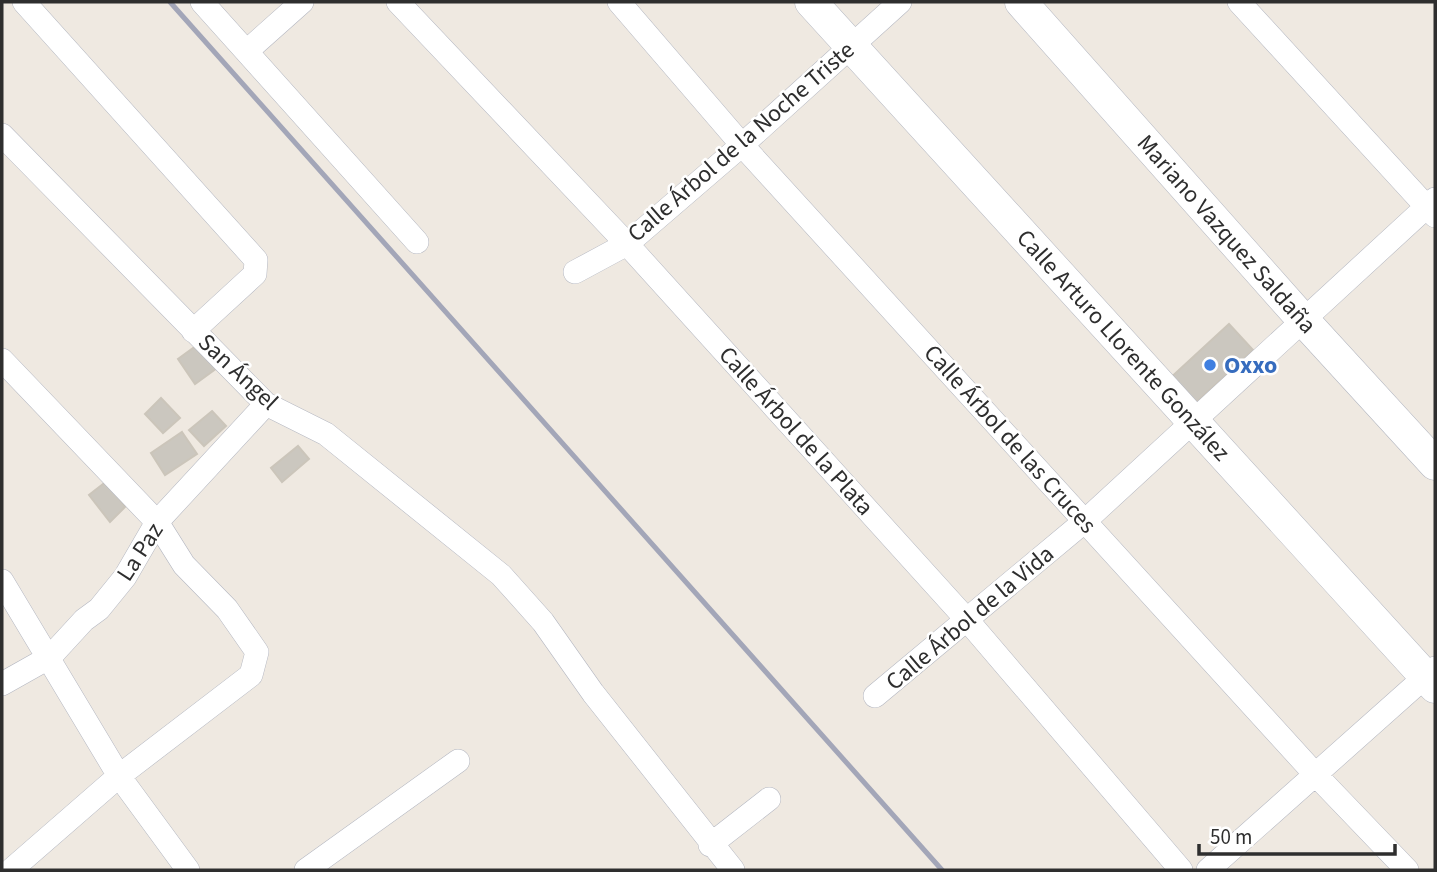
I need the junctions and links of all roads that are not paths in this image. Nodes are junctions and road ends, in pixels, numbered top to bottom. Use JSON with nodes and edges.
{"nodes":[{"id":1,"x":24,"y":2,"type":"edge"},
{"id":2,"x":202,"y":2,"type":"edge"},
{"id":3,"x":302,"y":2,"type":"edge"},
{"id":4,"x":398,"y":2,"type":"edge"},
{"id":5,"x":620,"y":2,"type":"edge"},
{"id":6,"x":811,"y":2,"type":"edge"},
{"id":7,"x":900,"y":2,"type":"edge"},
{"id":8,"x":1021,"y":2,"type":"edge"},
{"id":9,"x":1238,"y":2,"type":"edge"},
{"id":10,"x":850,"y":46,"type":"junction"},
{"id":11,"x":247,"y":51,"type":"junction"},
{"id":12,"x":2,"y":135,"type":"edge"},
{"id":13,"x":742,"y":145,"type":"junction"},
{"id":14,"x":1432,"y":207,"type":"edge"},
{"id":15,"x":417,"y":242,"type":"dead end"},
{"id":16,"x":626,"y":244,"type":"junction"},
{"id":17,"x":575,"y":272,"type":"dead end"},
{"id":18,"x":1305,"y":322,"type":"junction"},
{"id":19,"x":193,"y":331,"type":"junction"},
{"id":20,"x":2,"y":360,"type":"edge"},
{"id":21,"x":266,"y":404,"type":"junction"},
{"id":22,"x":1194,"y":422,"type":"junction"},
{"id":23,"x":1435,"y":464,"type":"edge"},
{"id":24,"x":157,"y":522,"type":"junction"},
{"id":25,"x":1085,"y":522,"type":"junction"},
{"id":26,"x":2,"y":581,"type":"edge"},
{"id":27,"x":968,"y":621,"type":"junction"},
{"id":28,"x":50,"y":657,"type":"junction"},
{"id":29,"x":1432,"y":677,"type":"edge"},
{"id":30,"x":2,"y":684,"type":"edge"},
{"id":31,"x":875,"y":696,"type":"dead end"},
{"id":32,"x":458,"y":761,"type":"dead end"},
{"id":33,"x":1314,"y":773,"type":"junction"},
{"id":34,"x":119,"y":776,"type":"junction"},
{"id":35,"x":769,"y":799,"type":"dead end"},
{"id":36,"x":710,"y":845,"type":"junction"},
{"id":37,"x":11,"y":870,"type":"edge"},
{"id":38,"x":188,"y":870,"type":"edge"},
{"id":39,"x":306,"y":870,"type":"edge"},
{"id":40,"x":733,"y":870,"type":"edge"},
{"id":41,"x":1181,"y":870,"type":"edge"},
{"id":42,"x":1208,"y":870,"type":"edge"},
{"id":43,"x":1407,"y":870,"type":"edge"}],
"edges":[{"from":1,"to":19,"type":"street"},
{"from":2,"to":11,"type":"street"},
{"from":3,"to":11,"type":"street"},
{"from":4,"to":16,"type":"street","name":"Calle Árbol de la Plata"},
{"from":5,"to":13,"type":"street","name":"Calle Árbol de las Cruces"},
{"from":6,"to":10,"type":"street","name":"Calle Arturo Llorente González"},
{"from":7,"to":10,"type":"street","name":"Calle Árbol de la Noche Triste"},
{"from":8,"to":18,"type":"street","name":"Mariano Vazquez Saldaña"},
{"from":9,"to":14,"type":"street"},
{"from":10,"to":13,"type":"street","name":"Calle Árbol de la Noche Triste"},
{"from":10,"to":22,"type":"street","name":"Calle Arturo Llorente González"},
{"from":11,"to":15,"type":"street"},
{"from":12,"to":19,"type":"street","name":"San Ángel"},
{"from":13,"to":16,"type":"street","name":"Calle Árbol de la Noche Triste"},
{"from":13,"to":25,"type":"street","name":"Calle Árbol de las Cruces"},
{"from":14,"to":18,"type":"street","name":"Calle Árbol de la Vida"},
{"from":16,"to":17,"type":"street","name":"Calle Árbol de la Noche Triste"},
{"from":16,"to":27,"type":"street","name":"Calle Árbol de la Plata"},
{"from":18,"to":22,"type":"street","name":"Calle Árbol de la Vida"},
{"from":18,"to":23,"type":"street","name":"Mariano Vazquez Saldaña"},
{"from":19,"to":21,"type":"street","name":"San Ángel"},
{"from":20,"to":24,"type":"street"},
{"from":21,"to":24,"type":"street","name":"La Paz"},
{"from":21,"to":36,"type":"street","name":"San Ángel"},
{"from":22,"to":25,"type":"street","name":"Calle Árbol de la Vida"},
{"from":22,"to":29,"type":"street","name":"Calle Arturo Llorente González"},
{"from":24,"to":28,"type":"street","name":"La Paz"},
{"from":24,"to":34,"type":"street"},
{"from":25,"to":27,"type":"street","name":"Calle Árbol de la Vida"},
{"from":25,"to":33,"type":"street","name":"Calle Árbol de las Cruces"},
{"from":26,"to":28,"type":"street"},
{"from":27,"to":31,"type":"street","name":"Calle Árbol de la Vida"},
{"from":27,"to":41,"type":"street","name":"Calle Árbol de la Plata"},
{"from":28,"to":30,"type":"street","name":"La Paz"},
{"from":28,"to":34,"type":"street"},
{"from":29,"to":33,"type":"street"},
{"from":32,"to":39,"type":"street"},
{"from":33,"to":42,"type":"street"},
{"from":33,"to":43,"type":"street","name":"Calle Árbol de las Cruces"},
{"from":34,"to":37,"type":"street"},
{"from":34,"to":38,"type":"street"},
{"from":35,"to":36,"type":"street"},
{"from":36,"to":40,"type":"street","name":"San Ángel"}]}
